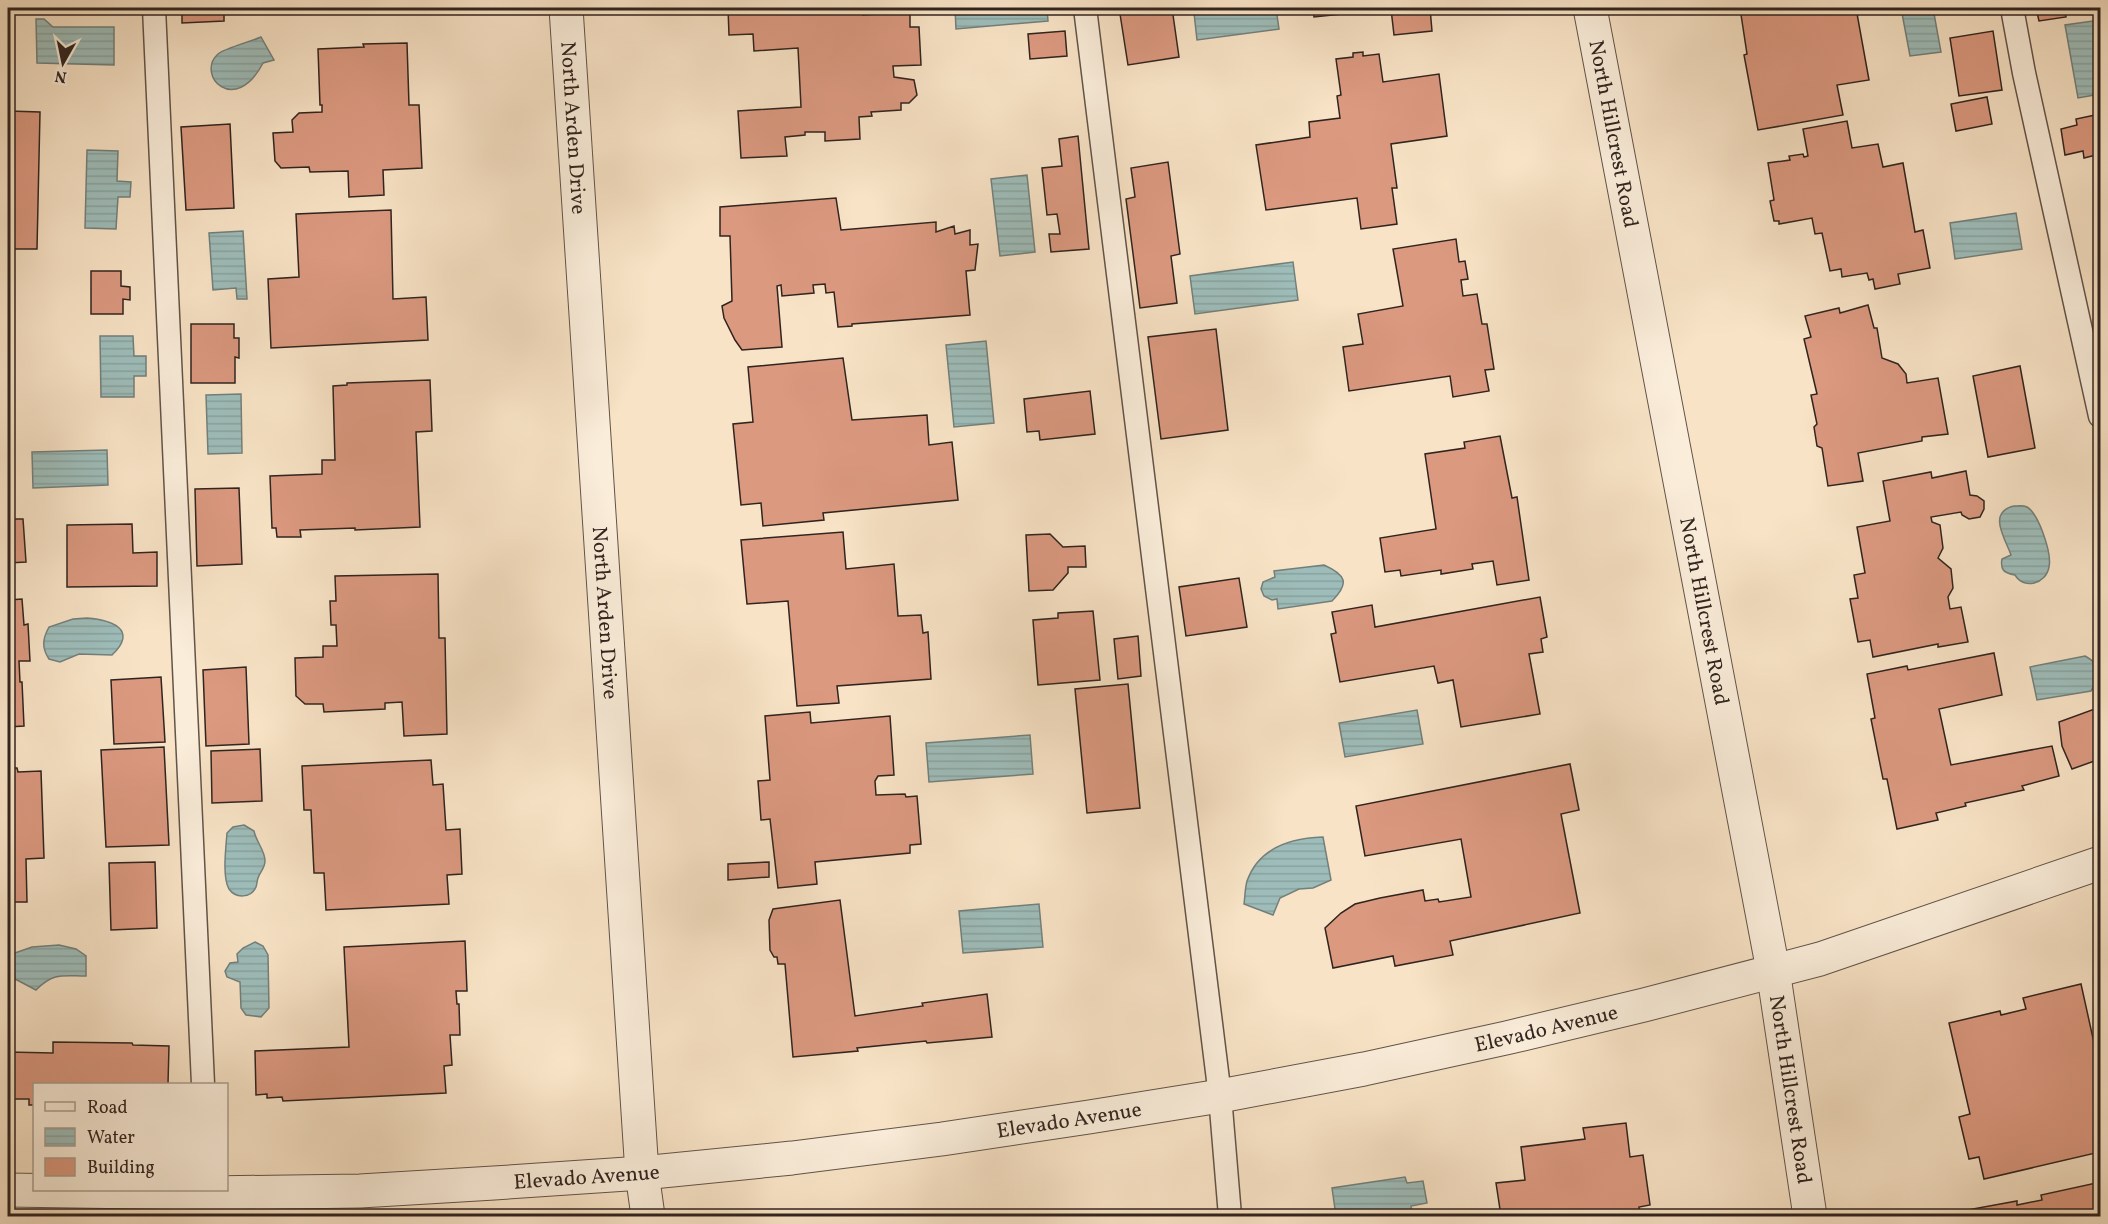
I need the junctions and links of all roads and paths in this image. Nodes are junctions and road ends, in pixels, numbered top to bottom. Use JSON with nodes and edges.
{"nodes":[{"id":1,"x":154,"y":8,"type":"edge"},
{"id":2,"x":566,"y":8,"type":"edge"},
{"id":3,"x":1085,"y":8,"type":"edge"},
{"id":4,"x":1590,"y":8,"type":"edge"},
{"id":5,"x":2013,"y":8,"type":"edge"},
{"id":6,"x":2100,"y":416,"type":"edge"},
{"id":7,"x":2100,"y":863,"type":"edge"},
{"id":8,"x":1773,"y":970,"type":"junction"},
{"id":9,"x":203,"y":1083,"type":"edge"},
{"id":10,"x":1220,"y":1096,"type":"junction"},
{"id":11,"x":642,"y":1173,"type":"junction"},
{"id":12,"x":8,"y":1190,"type":"edge"},
{"id":13,"x":208,"y":1200,"type":"edge"},
{"id":14,"x":648,"y":1216,"type":"edge"},
{"id":15,"x":1230,"y":1216,"type":"edge"},
{"id":16,"x":1810,"y":1216,"type":"edge"}],
"edges":[{"from":1,"to":9,"type":"lane"},
{"from":2,"to":11,"type":"street","name":"North Arden Drive"},
{"from":3,"to":10,"type":"lane"},
{"from":4,"to":8,"type":"street","name":"North Hillcrest Road"},
{"from":5,"to":6,"type":"lane"},
{"from":7,"to":8,"type":"street","name":"Elevado Avenue"},
{"from":8,"to":10,"type":"street","name":"Elevado Avenue"},
{"from":8,"to":16,"type":"street","name":"North Hillcrest Road"},
{"from":10,"to":11,"type":"street","name":"Elevado Avenue"},
{"from":10,"to":15,"type":"lane"},
{"from":11,"to":13,"type":"street","name":"Elevado Avenue"},
{"from":11,"to":14,"type":"street","name":"North Arden Drive"},
{"from":12,"to":13,"type":"street","name":"Elevado Avenue"}]}
